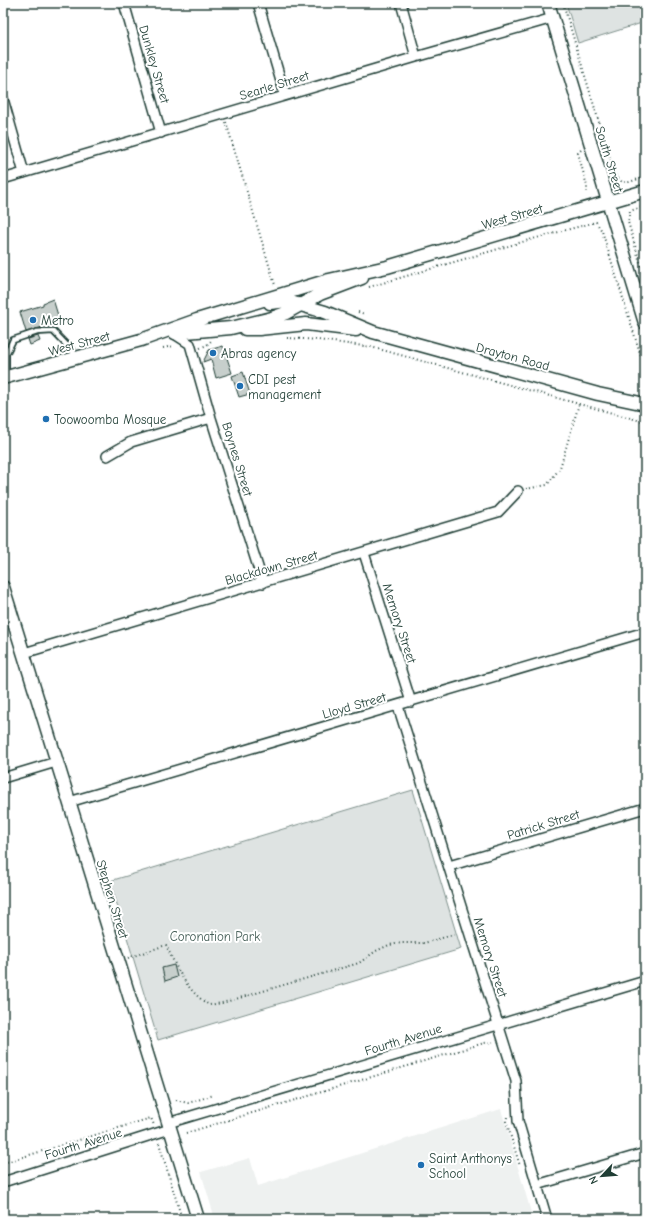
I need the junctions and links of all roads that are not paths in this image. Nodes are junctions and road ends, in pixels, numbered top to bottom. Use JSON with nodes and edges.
{"nodes":[{"id":1,"x":124,"y":3,"type":"edge"},
{"id":2,"x":258,"y":3,"type":"edge"},
{"id":3,"x":401,"y":3,"type":"edge"},
{"id":4,"x":548,"y":3,"type":"edge"},
{"id":5,"x":553,"y":18,"type":"junction"},
{"id":6,"x":416,"y":57,"type":"junction"},
{"id":7,"x":285,"y":96,"type":"junction"},
{"id":8,"x":3,"y":99,"type":"edge"},
{"id":9,"x":161,"y":133,"type":"junction"},
{"id":10,"x":24,"y":173,"type":"junction"},
{"id":11,"x":3,"y":179,"type":"edge"},
{"id":12,"x":645,"y":191,"type":"edge"},
{"id":13,"x":609,"y":202,"type":"junction"},
{"id":14,"x":387,"y":267,"type":"junction"},
{"id":15,"x":301,"y":305,"type":"junction"},
{"id":16,"x":196,"y":320,"type":"junction"},
{"id":17,"x":645,"y":323,"type":"edge"},
{"id":18,"x":231,"y":328,"type":"junction"},
{"id":19,"x":373,"y":332,"type":"junction"},
{"id":20,"x":168,"y":333,"type":"junction"},
{"id":21,"x":211,"y":334,"type":"junction"},
{"id":22,"x":191,"y":347,"type":"junction"},
{"id":23,"x":78,"y":357,"type":"junction"},
{"id":24,"x":4,"y":378,"type":"edge"},
{"id":25,"x":645,"y":404,"type":"edge"},
{"id":26,"x":212,"y":418,"type":"junction"},
{"id":27,"x":107,"y":456,"type":"dead end"},
{"id":28,"x":518,"y":491,"type":"road end"},
{"id":29,"x":364,"y":553,"type":"junction"},
{"id":30,"x":263,"y":582,"type":"junction"},
{"id":31,"x":3,"y":587,"type":"edge"},
{"id":32,"x":645,"y":632,"type":"edge"},
{"id":33,"x":24,"y":653,"type":"junction"},
{"id":34,"x":411,"y":702,"type":"junction"},
{"id":35,"x":398,"y":706,"type":"junction"},
{"id":36,"x":56,"y":762,"type":"junction"},
{"id":37,"x":3,"y":778,"type":"edge"},
{"id":38,"x":69,"y":802,"type":"junction"},
{"id":39,"x":645,"y":808,"type":"edge"},
{"id":40,"x":449,"y":866,"type":"junction"},
{"id":41,"x":645,"y":981,"type":"edge"},
{"id":42,"x":499,"y":1024,"type":"junction"},
{"id":43,"x":169,"y":1126,"type":"junction"},
{"id":44,"x":645,"y":1153,"type":"edge"},
{"id":45,"x":3,"y":1182,"type":"edge"},
{"id":46,"x":537,"y":1185,"type":"junction"},
{"id":47,"x":198,"y":1219,"type":"edge"},
{"id":48,"x":548,"y":1219,"type":"edge"}],
"edges":[{"from":1,"to":9,"type":"street","name":"Dunkley Street"},
{"from":2,"to":7,"type":"street"},
{"from":3,"to":6,"type":"street"},
{"from":4,"to":5,"type":"main road","name":"South Street"},
{"from":5,"to":6,"type":"street","name":"Searle Street"},
{"from":5,"to":13,"type":"main road","name":"South Street"},
{"from":6,"to":7,"type":"street","name":"Searle Street"},
{"from":7,"to":9,"type":"street","name":"Searle Street"},
{"from":8,"to":10,"type":"street"},
{"from":9,"to":10,"type":"street","name":"Searle Street"},
{"from":10,"to":11,"type":"street","name":"Searle Street"},
{"from":12,"to":13,"type":"main road","name":"West Street"},
{"from":13,"to":14,"type":"main road","name":"West Street"},
{"from":13,"to":17,"type":"main road","name":"South Street"},
{"from":14,"to":15,"type":"main road"},
{"from":14,"to":16,"type":"main road"},
{"from":15,"to":16,"type":"main road"},
{"from":15,"to":18,"type":"main road"},
{"from":15,"to":19,"type":"main road"},
{"from":16,"to":20,"type":"main road"},
{"from":18,"to":19,"type":"main road"},
{"from":18,"to":21,"type":"main road"},
{"from":19,"to":25,"type":"main road","name":"Drayton Road"},
{"from":20,"to":21,"type":"main road"},
{"from":20,"to":22,"type":"street"},
{"from":20,"to":23,"type":"main road","name":"West Street"},
{"from":21,"to":22,"type":"street"},
{"from":22,"to":26,"type":"street","name":"Baynes Street"},
{"from":23,"to":24,"type":"main road","name":"West Street"},
{"from":23,"to":24,"type":"lane"},
{"from":26,"to":27,"type":"street"},
{"from":26,"to":30,"type":"street","name":"Baynes Street"},
{"from":28,"to":29,"type":"street","name":"Blackdown Street"},
{"from":29,"to":30,"type":"street","name":"Blackdown Street"},
{"from":29,"to":34,"type":"street","name":"Memory Street"},
{"from":30,"to":33,"type":"street","name":"Blackdown Street"},
{"from":31,"to":33,"type":"main road","name":"Stephen Street"},
{"from":32,"to":34,"type":"street","name":"Lloyd Street"},
{"from":33,"to":36,"type":"main road","name":"Stephen Street"},
{"from":34,"to":35,"type":"street","name":"Lloyd Street"},
{"from":35,"to":38,"type":"street","name":"Lloyd Street"},
{"from":35,"to":40,"type":"street","name":"Memory Street"},
{"from":36,"to":37,"type":"street"},
{"from":36,"to":38,"type":"main road","name":"Stephen Street"},
{"from":38,"to":43,"type":"main road","name":"Stephen Street"},
{"from":39,"to":40,"type":"street","name":"Patrick Street"},
{"from":40,"to":42,"type":"street","name":"Memory Street"},
{"from":41,"to":42,"type":"street","name":"Fourth Avenue"},
{"from":42,"to":43,"type":"street","name":"Fourth Avenue"},
{"from":42,"to":46,"type":"street","name":"Memory Street"},
{"from":43,"to":45,"type":"street","name":"Fourth Avenue"},
{"from":43,"to":47,"type":"main road","name":"Stephen Street"},
{"from":44,"to":46,"type":"street"},
{"from":46,"to":48,"type":"street","name":"Memory Street"}]}
